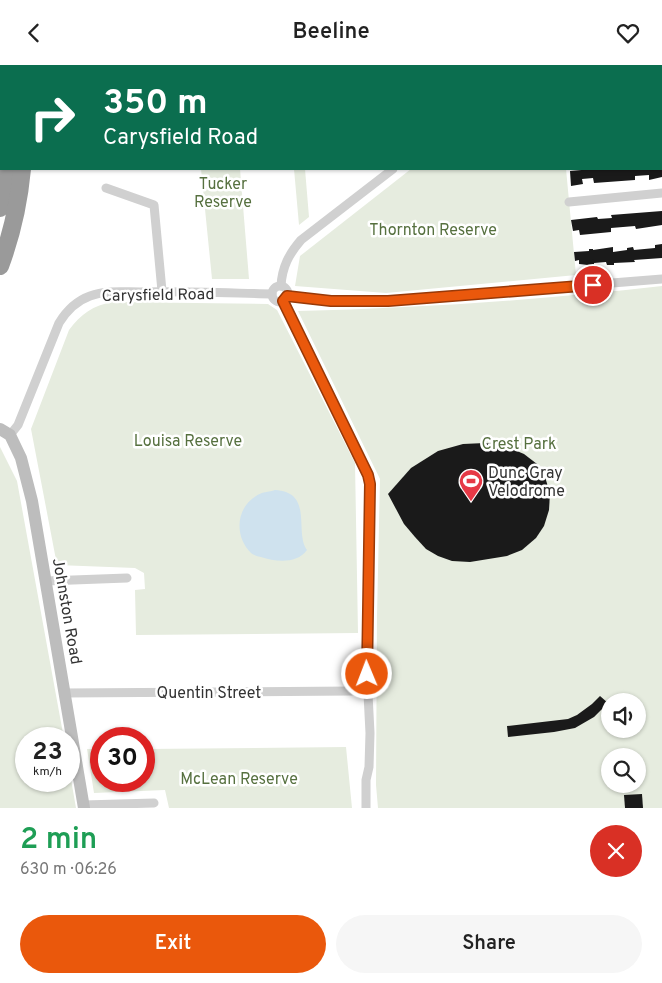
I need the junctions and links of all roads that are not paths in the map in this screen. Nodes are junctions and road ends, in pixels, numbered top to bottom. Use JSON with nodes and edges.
{"nodes":[{"id":1,"x":5,"y":170,"type":"edge"},
{"id":2,"x":22,"y":170,"type":"edge"},
{"id":3,"x":393,"y":170,"type":"edge"},
{"id":4,"x":106,"y":188,"type":"dead end"},
{"id":5,"x":662,"y":193,"type":"edge"},
{"id":6,"x":568,"y":202,"type":"dead end"},
{"id":7,"x":5,"y":211,"type":"edge"},
{"id":8,"x":0,"y":266,"type":"edge"},
{"id":9,"x":662,"y":279,"type":"edge"},
{"id":10,"x":281,"y":286,"type":"junction"},
{"id":11,"x":162,"y":291,"type":"junction"},
{"id":12,"x":272,"y":294,"type":"junction"},
{"id":13,"x":285,"y":299,"type":"junction"},
{"id":14,"x":5,"y":432,"type":"edge"},
{"id":15,"x":127,"y":578,"type":"dead end"},
{"id":16,"x":46,"y":581,"type":"junction"},
{"id":17,"x":353,"y":691,"type":"dead end"},
{"id":18,"x":65,"y":693,"type":"junction"},
{"id":19,"x":154,"y":803,"type":"dead end"},
{"id":20,"x":84,"y":807,"type":"edge"},
{"id":21,"x":366,"y":808,"type":"edge"}],
"edges":[{"from":1,"to":7,"type":"highway"},
{"from":2,"to":7,"type":"highway"},
{"from":3,"to":10,"type":"street"},
{"from":4,"to":11,"type":"street"},
{"from":5,"to":6,"type":"street"},
{"from":7,"to":8,"type":"highway"},
{"from":9,"to":13,"type":"street"},
{"from":10,"to":12,"type":"street"},
{"from":10,"to":13,"type":"street"},
{"from":11,"to":12,"type":"street","name":"Carysfield Road"},
{"from":11,"to":14,"type":"street","name":"Carysfield Road"},
{"from":12,"to":13,"type":"street"},
{"from":13,"to":21,"type":"street"},
{"from":14,"to":16,"type":"street","name":"Johnston Road"},
{"from":15,"to":16,"type":"street"},
{"from":16,"to":18,"type":"street","name":"Johnston Road"},
{"from":17,"to":18,"type":"street","name":"Quentin Street"},
{"from":18,"to":20,"type":"street","name":"Johnston Road"},
{"from":19,"to":20,"type":"street"}]}
